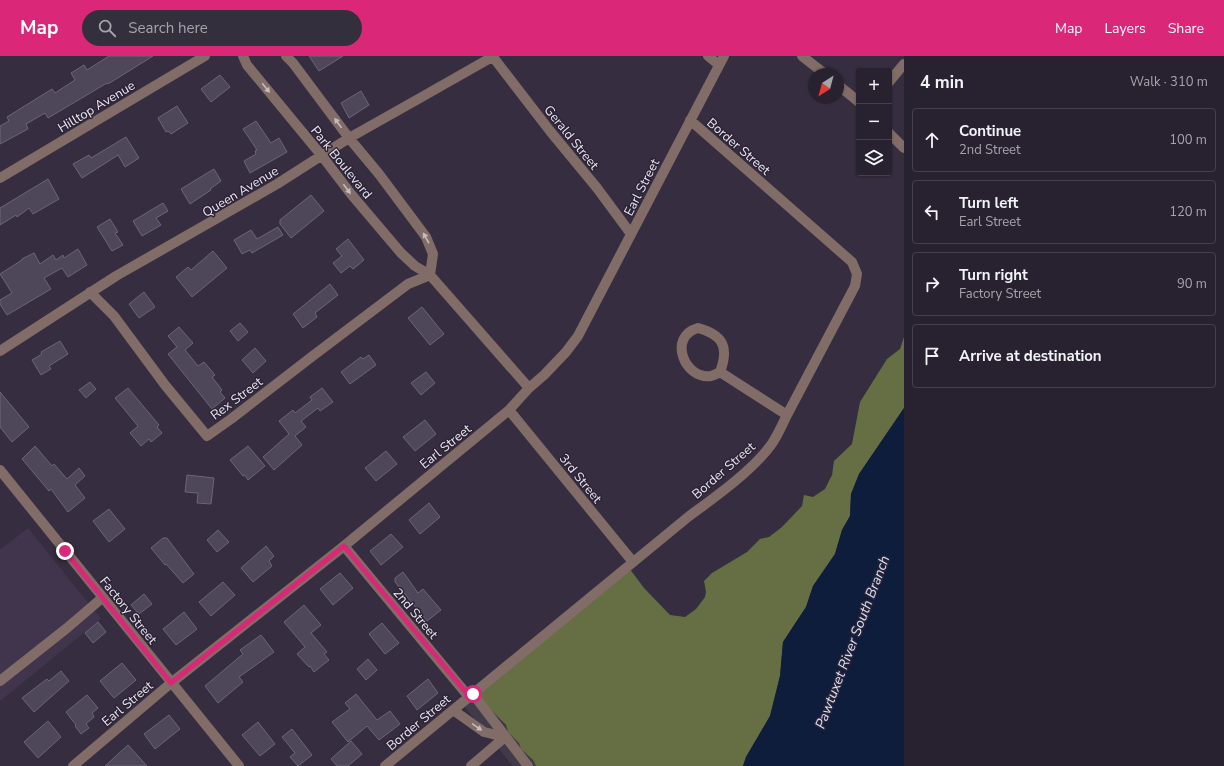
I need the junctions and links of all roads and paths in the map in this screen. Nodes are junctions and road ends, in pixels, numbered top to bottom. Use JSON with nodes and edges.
{"nodes":[{"id":1,"x":205,"y":56,"type":"edge"},
{"id":2,"x":243,"y":56,"type":"edge"},
{"id":3,"x":286,"y":56,"type":"edge"},
{"id":4,"x":493,"y":56,"type":"edge"},
{"id":5,"x":708,"y":56,"type":"edge"},
{"id":6,"x":724,"y":56,"type":"edge"},
{"id":7,"x":802,"y":56,"type":"edge"},
{"id":8,"x":904,"y":64,"type":"edge"},
{"id":9,"x":719,"y":65,"type":"junction"},
{"id":10,"x":817,"y":68,"type":"edge"},
{"id":11,"x":892,"y":78,"type":"edge"},
{"id":12,"x":844,"y":90,"type":"edge"},
{"id":13,"x":856,"y":100,"type":"edge"},
{"id":14,"x":690,"y":120,"type":"junction"},
{"id":15,"x":892,"y":136,"type":"edge"},
{"id":16,"x":349,"y":138,"type":"junction"},
{"id":17,"x":904,"y":148,"type":"edge"},
{"id":18,"x":322,"y":156,"type":"junction"},
{"id":19,"x":0,"y":178,"type":"edge"},
{"id":20,"x":631,"y":234,"type":"junction"},
{"id":21,"x":430,"y":275,"type":"junction"},
{"id":22,"x":90,"y":292,"type":"junction"},
{"id":23,"x":0,"y":350,"type":"edge"},
{"id":24,"x":720,"y":372,"type":"junction"},
{"id":25,"x":529,"y":388,"type":"junction"},
{"id":26,"x":509,"y":410,"type":"junction"},
{"id":27,"x":787,"y":415,"type":"junction"},
{"id":28,"x":0,"y":470,"type":"edge"},
{"id":29,"x":344,"y":546,"type":"junction"},
{"id":30,"x":634,"y":562,"type":"junction"},
{"id":31,"x":102,"y":598,"type":"junction"},
{"id":32,"x":0,"y":681,"type":"edge"},
{"id":33,"x":171,"y":683,"type":"junction"},
{"id":34,"x":471,"y":695,"type":"junction"},
{"id":35,"x":453,"y":710,"type":"junction"},
{"id":36,"x":506,"y":737,"type":"junction"},
{"id":37,"x":477,"y":764,"type":"edge"},
{"id":38,"x":73,"y":766,"type":"edge"},
{"id":39,"x":239,"y":766,"type":"edge"},
{"id":40,"x":385,"y":766,"type":"edge"},
{"id":41,"x":528,"y":766,"type":"edge"}],
"edges":[{"from":1,"to":19,"type":"street","name":"Hilltop Avenue"},
{"from":2,"to":18,"type":"street","name":"Park Boulevard","one_way":true},
{"from":16,"to":3,"type":"street","name":"Park Boulevard","one_way":true},
{"from":4,"to":16,"type":"street","name":"Queen Avenue"},
{"from":4,"to":20,"type":"street","name":"Gerald Street"},
{"from":5,"to":9,"type":"street"},
{"from":6,"to":9,"type":"street","name":"Earl Street"},
{"from":7,"to":10,"type":"street"},
{"from":8,"to":11,"type":"street"},
{"from":9,"to":14,"type":"street","name":"Earl Street"},
{"from":12,"to":13,"type":"street"},
{"from":14,"to":20,"type":"street","name":"Earl Street"},
{"from":14,"to":27,"type":"street","name":"Border Street"},
{"from":15,"to":17,"type":"street"},
{"from":16,"to":18,"type":"street","name":"Queen Avenue"},
{"from":21,"to":16,"type":"street","name":"Park Boulevard","one_way":true},
{"from":18,"to":21,"type":"street","name":"Park Boulevard","one_way":true},
{"from":18,"to":22,"type":"street","name":"Queen Avenue"},
{"from":20,"to":25,"type":"street","name":"Earl Street"},
{"from":21,"to":22,"type":"street","name":"Rex Street"},
{"from":21,"to":25,"type":"street","name":"Park Boulevard"},
{"from":22,"to":23,"type":"street","name":"Queen Avenue"},
{"from":24,"to":24,"type":"street"},
{"from":24,"to":27,"type":"street"},
{"from":25,"to":26,"type":"street","name":"Earl Street"},
{"from":26,"to":29,"type":"street","name":"Earl Street"},
{"from":26,"to":30,"type":"street","name":"3rd Street"},
{"from":27,"to":30,"type":"street","name":"Border Street"},
{"from":28,"to":31,"type":"street","name":"Factory Street"},
{"from":29,"to":33,"type":"street","name":"Earl Street"},
{"from":29,"to":34,"type":"street","name":"2nd Street"},
{"from":30,"to":34,"type":"street","name":"Border Street"},
{"from":31,"to":32,"type":"street"},
{"from":31,"to":33,"type":"street","name":"Factory Street"},
{"from":33,"to":38,"type":"street","name":"Earl Street"},
{"from":33,"to":39,"type":"street","name":"Factory Street"},
{"from":34,"to":35,"type":"street","name":"Border Street"},
{"from":34,"to":36,"type":"street","name":"2nd Street"},
{"from":35,"to":36,"type":"street","one_way":true},
{"from":35,"to":40,"type":"street","name":"Border Street"},
{"from":36,"to":37,"type":"street"},
{"from":36,"to":41,"type":"street","name":"2nd Street"}]}
